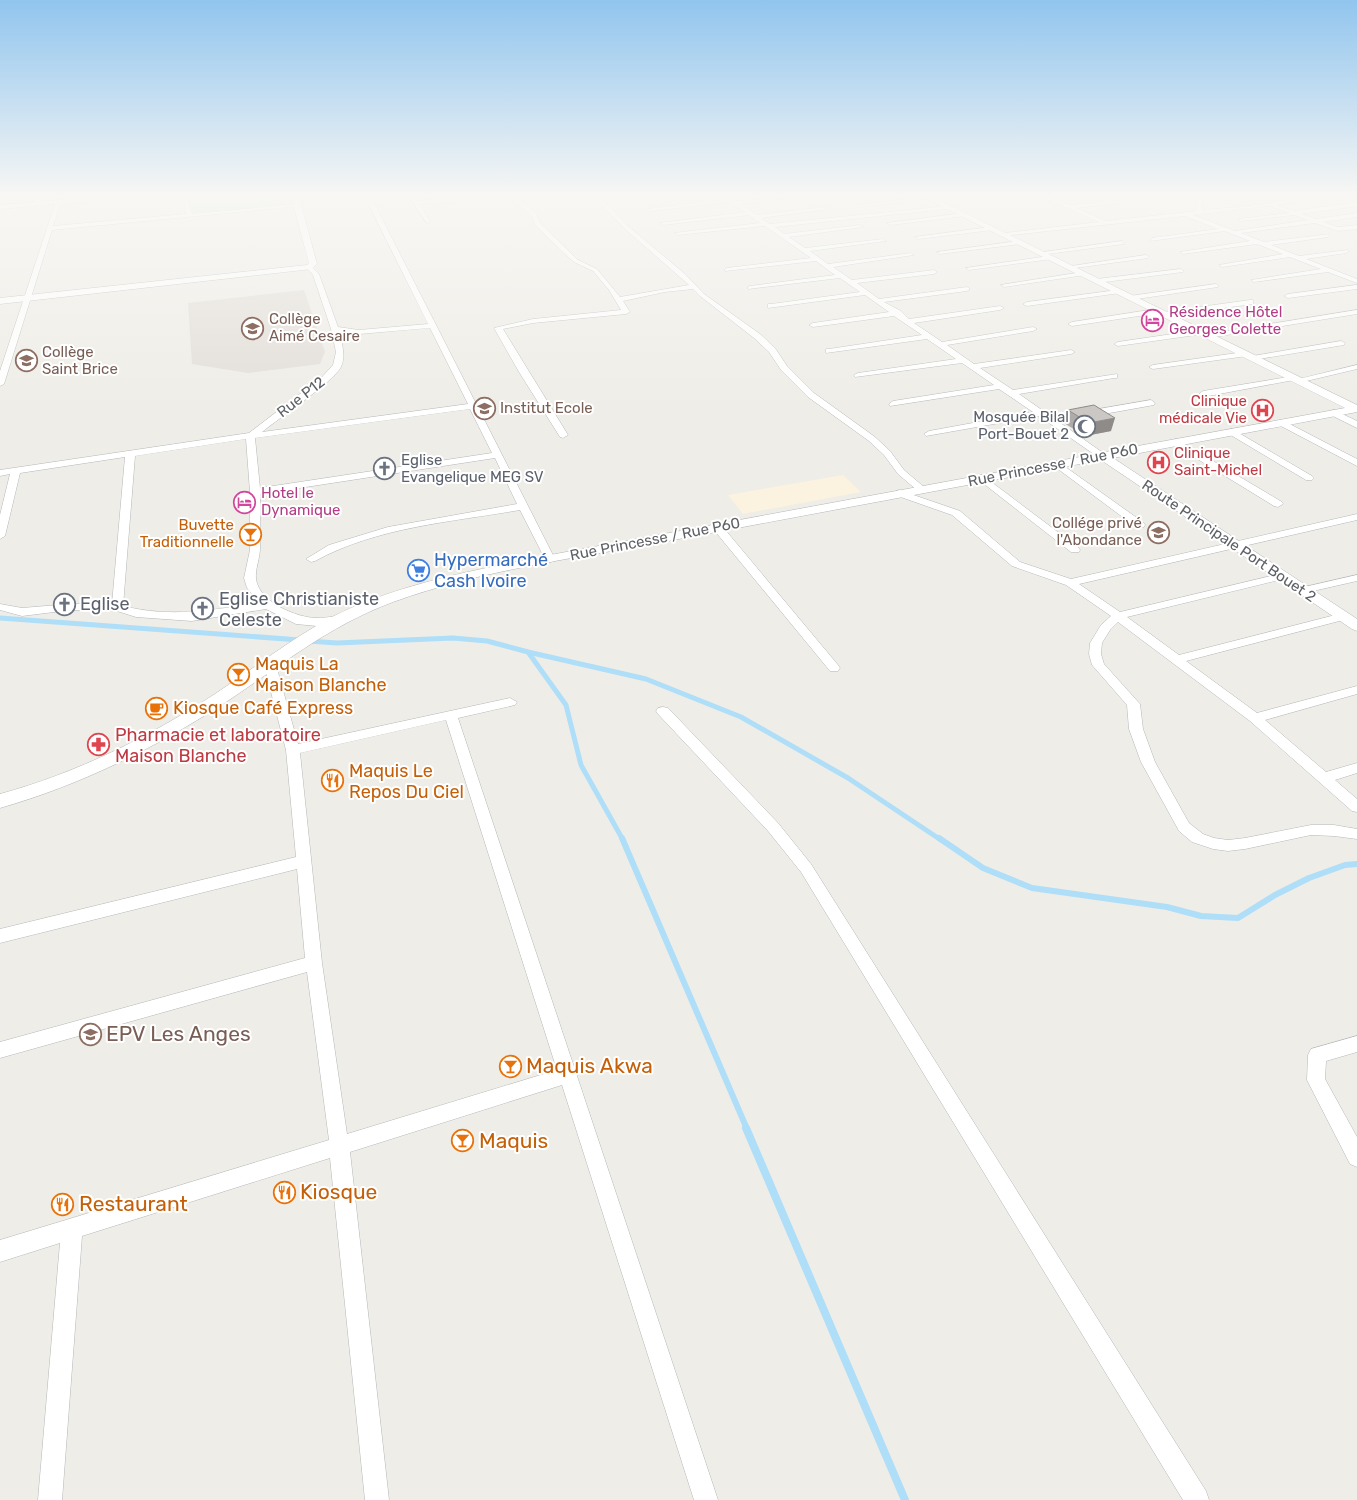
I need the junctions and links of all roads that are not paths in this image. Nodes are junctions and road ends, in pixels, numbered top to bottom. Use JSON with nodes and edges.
{"nodes":[{"id":1,"x":38,"y":267,"type":"edge"},
{"id":2,"x":309,"y":267,"type":"joint"},
{"id":3,"x":404,"y":267,"type":"edge"},
{"id":4,"x":589,"y":267,"type":"edge"},
{"id":5,"x":671,"y":267,"type":"edge"},
{"id":6,"x":752,"y":267,"type":"edge"},
{"id":7,"x":828,"y":267,"type":"edge"},
{"id":8,"x":976,"y":267,"type":"edge"},
{"id":9,"x":1070,"y":267,"type":"edge"},
{"id":10,"x":1322,"y":267,"type":"edge"},
{"id":11,"x":968,"y":268,"type":"dead end"},
{"id":12,"x":727,"y":270,"type":"dead end"},
{"id":13,"x":1329,"y":270,"type":"junction"},
{"id":14,"x":1181,"y":271,"type":"dead end"},
{"id":15,"x":934,"y":272,"type":"dead end"},
{"id":16,"x":1083,"y":274,"type":"junction"},
{"id":17,"x":841,"y":276,"type":"junction"},
{"id":18,"x":1254,"y":280,"type":"dead end"},
{"id":19,"x":1357,"y":280,"type":"edge"},
{"id":20,"x":1097,"y":281,"type":"junction"},
{"id":21,"x":852,"y":282,"type":"junction"},
{"id":22,"x":1004,"y":285,"type":"dead end"},
{"id":23,"x":1216,"y":286,"type":"dead end"},
{"id":24,"x":693,"y":287,"type":"junction"},
{"id":25,"x":1357,"y":287,"type":"edge"},
{"id":26,"x":750,"y":288,"type":"dead end"},
{"id":27,"x":967,"y":290,"type":"dead end"},
{"id":28,"x":1118,"y":292,"type":"junction"},
{"id":29,"x":868,"y":293,"type":"junction"},
{"id":30,"x":1288,"y":296,"type":"dead end"},
{"id":31,"x":28,"y":298,"type":"junction"},
{"id":32,"x":1130,"y":298,"type":"junction"},
{"id":33,"x":620,"y":299,"type":"junction"},
{"id":34,"x":0,"y":301,"type":"edge"},
{"id":35,"x":879,"y":301,"type":"junction"},
{"id":36,"x":1250,"y":302,"type":"dead end"},
{"id":37,"x":1027,"y":304,"type":"dead end"},
{"id":38,"x":771,"y":306,"type":"dead end"},
{"id":39,"x":1000,"y":308,"type":"dead end"},
{"id":40,"x":1160,"y":312,"type":"junction"},
{"id":41,"x":1357,"y":312,"type":"edge"},
{"id":42,"x":898,"y":314,"type":"junction"},
{"id":43,"x":909,"y":321,"type":"junction"},
{"id":44,"x":1072,"y":324,"type":"dead end"},
{"id":45,"x":433,"y":326,"type":"junction"},
{"id":46,"x":813,"y":326,"type":"dead end"},
{"id":47,"x":334,"y":328,"type":"junction"},
{"id":48,"x":1033,"y":330,"type":"dead end"},
{"id":49,"x":1204,"y":334,"type":"junction"},
{"id":50,"x":930,"y":336,"type":"junction"},
{"id":51,"x":1341,"y":343,"type":"dead end"},
{"id":52,"x":941,"y":344,"type":"junction"},
{"id":53,"x":1118,"y":344,"type":"dead end"},
{"id":54,"x":829,"y":351,"type":"dead end"},
{"id":55,"x":1071,"y":352,"type":"dead end"},
{"id":56,"x":1244,"y":354,"type":"junction"},
{"id":57,"x":1253,"y":358,"type":"junction"},
{"id":58,"x":964,"y":360,"type":"junction"},
{"id":59,"x":974,"y":366,"type":"junction"},
{"id":60,"x":1153,"y":367,"type":"dead end"},
{"id":61,"x":1357,"y":367,"type":"edge"},
{"id":62,"x":858,"y":375,"type":"dead end"},
{"id":63,"x":1114,"y":376,"type":"dead end"},
{"id":64,"x":1296,"y":379,"type":"junction"},
{"id":65,"x":0,"y":384,"type":"edge"},
{"id":66,"x":1001,"y":386,"type":"junction"},
{"id":67,"x":1012,"y":393,"type":"junction"},
{"id":68,"x":1203,"y":394,"type":"dead end"},
{"id":69,"x":1150,"y":403,"type":"dead end"},
{"id":70,"x":893,"y":404,"type":"dead end"},
{"id":71,"x":473,"y":406,"type":"junction"},
{"id":72,"x":1357,"y":409,"type":"edge"},
{"id":73,"x":1041,"y":413,"type":"junction"},
{"id":74,"x":1334,"y":413,"type":"junction"},
{"id":75,"x":1079,"y":416,"type":"edge"},
{"id":76,"x":1282,"y":423,"type":"junction"},
{"id":77,"x":1357,"y":425,"type":"edge"},
{"id":78,"x":1232,"y":432,"type":"junction"},
{"id":79,"x":929,"y":434,"type":"dead end"},
{"id":80,"x":563,"y":435,"type":"dead end"},
{"id":81,"x":250,"y":436,"type":"junction"},
{"id":82,"x":1176,"y":442,"type":"junction"},
{"id":83,"x":130,"y":455,"type":"junction"},
{"id":84,"x":498,"y":455,"type":"junction"},
{"id":85,"x":1101,"y":455,"type":"junction"},
{"id":86,"x":1357,"y":463,"type":"edge"},
{"id":87,"x":1057,"y":464,"type":"junction"},
{"id":88,"x":16,"y":471,"type":"junction"},
{"id":89,"x":0,"y":473,"type":"edge"},
{"id":90,"x":982,"y":478,"type":"junction"},
{"id":91,"x":1309,"y":478,"type":"dead end"},
{"id":92,"x":921,"y":489,"type":"junction"},
{"id":93,"x":255,"y":492,"type":"junction"},
{"id":94,"x":899,"y":493,"type":"junction"},
{"id":95,"x":1278,"y":504,"type":"dead end"},
{"id":96,"x":523,"y":506,"type":"junction"},
{"id":97,"x":1357,"y":517,"type":"edge"},
{"id":98,"x":1140,"y":525,"type":"dead end"},
{"id":99,"x":718,"y":528,"type":"junction"},
{"id":100,"x":0,"y":536,"type":"edge"},
{"id":101,"x":1236,"y":545,"type":"junction"},
{"id":102,"x":1075,"y":550,"type":"dead end"},
{"id":103,"x":311,"y":559,"type":"dead end"},
{"id":104,"x":550,"y":559,"type":"junction"},
{"id":105,"x":1283,"y":576,"type":"junction"},
{"id":106,"x":1357,"y":578,"type":"edge"},
{"id":107,"x":1070,"y":583,"type":"junction"},
{"id":108,"x":1304,"y":590,"type":"junction"},
{"id":109,"x":268,"y":605,"type":"junction"},
{"id":110,"x":0,"y":607,"type":"edge"},
{"id":111,"x":117,"y":608,"type":"junction"},
{"id":112,"x":1118,"y":616,"type":"junction"},
{"id":113,"x":1343,"y":617,"type":"junction"},
{"id":114,"x":340,"y":620,"type":"junction"},
{"id":115,"x":1357,"y":626,"type":"edge"},
{"id":116,"x":1178,"y":659,"type":"junction"},
{"id":117,"x":270,"y":665,"type":"junction"},
{"id":118,"x":834,"y":668,"type":"dead end"},
{"id":119,"x":1357,"y":690,"type":"edge"},
{"id":120,"x":510,"y":702,"type":"dead end"},
{"id":121,"x":663,"y":711,"type":"dead end"},
{"id":122,"x":451,"y":715,"type":"junction"},
{"id":123,"x":1255,"y":718,"type":"junction"},
{"id":124,"x":293,"y":750,"type":"junction"},
{"id":125,"x":1357,"y":768,"type":"edge"},
{"id":126,"x":1324,"y":778,"type":"junction"},
{"id":127,"x":0,"y":801,"type":"edge"},
{"id":128,"x":1357,"y":807,"type":"edge"},
{"id":129,"x":1357,"y":834,"type":"edge"},
{"id":130,"x":304,"y":860,"type":"junction"},
{"id":131,"x":0,"y":936,"type":"edge"},
{"id":132,"x":314,"y":963,"type":"junction"},
{"id":133,"x":1357,"y":1044,"type":"edge"},
{"id":134,"x":0,"y":1050,"type":"edge"},
{"id":135,"x":568,"y":1075,"type":"junction"},
{"id":136,"x":339,"y":1145,"type":"junction"},
{"id":137,"x":1357,"y":1157,"type":"edge"},
{"id":138,"x":72,"y":1229,"type":"junction"},
{"id":139,"x":0,"y":1251,"type":"edge"},
{"id":140,"x":50,"y":1500,"type":"edge"},
{"id":141,"x":377,"y":1500,"type":"edge"},
{"id":142,"x":706,"y":1500,"type":"edge"},
{"id":143,"x":1197,"y":1500,"type":"edge"}],
"edges":[{"from":1,"to":31,"type":"street"},
{"from":2,"to":31,"type":"street"},
{"from":2,"to":47,"type":"street","name":"Rue P12"},
{"from":3,"to":45,"type":"street"},
{"from":4,"to":33,"type":"street"},
{"from":5,"to":24,"type":"street"},
{"from":6,"to":12,"type":"street"},
{"from":7,"to":17,"type":"street"},
{"from":8,"to":11,"type":"street"},
{"from":9,"to":16,"type":"street"},
{"from":10,"to":13,"type":"street"},
{"from":13,"to":18,"type":"street"},
{"from":13,"to":19,"type":"street"},
{"from":14,"to":20,"type":"street"},
{"from":15,"to":21,"type":"street"},
{"from":16,"to":20,"type":"street"},
{"from":16,"to":22,"type":"street"},
{"from":17,"to":21,"type":"street"},
{"from":17,"to":26,"type":"street"},
{"from":20,"to":28,"type":"street"},
{"from":21,"to":29,"type":"street"},
{"from":23,"to":32,"type":"street"},
{"from":24,"to":33,"type":"street"},
{"from":24,"to":92,"type":"street"},
{"from":25,"to":30,"type":"street"},
{"from":27,"to":35,"type":"street"},
{"from":28,"to":32,"type":"street"},
{"from":28,"to":37,"type":"street"},
{"from":29,"to":35,"type":"street"},
{"from":29,"to":38,"type":"street"},
{"from":31,"to":34,"type":"street"},
{"from":31,"to":65,"type":"street"},
{"from":32,"to":40,"type":"street"},
{"from":33,"to":80,"type":"street"},
{"from":35,"to":42,"type":"street"},
{"from":36,"to":40,"type":"street"},
{"from":39,"to":43,"type":"street"},
{"from":40,"to":44,"type":"street"},
{"from":40,"to":49,"type":"street"},
{"from":41,"to":49,"type":"street"},
{"from":42,"to":43,"type":"street"},
{"from":42,"to":46,"type":"street"},
{"from":43,"to":50,"type":"street"},
{"from":45,"to":47,"type":"street"},
{"from":45,"to":71,"type":"street"},
{"from":47,"to":81,"type":"street","name":"Rue P12"},
{"from":48,"to":52,"type":"street"},
{"from":49,"to":53,"type":"street"},
{"from":49,"to":56,"type":"street"},
{"from":50,"to":52,"type":"street"},
{"from":50,"to":54,"type":"street"},
{"from":51,"to":57,"type":"street"},
{"from":52,"to":58,"type":"street"},
{"from":55,"to":59,"type":"street"},
{"from":56,"to":57,"type":"street"},
{"from":56,"to":60,"type":"street"},
{"from":57,"to":64,"type":"street"},
{"from":58,"to":59,"type":"street"},
{"from":58,"to":62,"type":"street"},
{"from":59,"to":66,"type":"street"},
{"from":61,"to":64,"type":"street"},
{"from":63,"to":67,"type":"street"},
{"from":64,"to":68,"type":"street"},
{"from":64,"to":72,"type":"street"},
{"from":66,"to":67,"type":"street"},
{"from":66,"to":70,"type":"street"},
{"from":67,"to":73,"type":"street"},
{"from":69,"to":75,"type":"street"},
{"from":71,"to":81,"type":"street"},
{"from":71,"to":84,"type":"street"},
{"from":72,"to":74,"type":"street","name":"Rue Princesse / Rue P60"},
{"from":73,"to":79,"type":"street"},
{"from":73,"to":85,"type":"street"},
{"from":74,"to":76,"type":"street","name":"Rue Princesse / Rue P60"},
{"from":74,"to":77,"type":"street"},
{"from":76,"to":78,"type":"street","name":"Rue Princesse / Rue P60"},
{"from":76,"to":86,"type":"street"},
{"from":78,"to":82,"type":"street","name":"Rue Princesse / Rue P60"},
{"from":78,"to":91,"type":"street"},
{"from":81,"to":83,"type":"street"},
{"from":81,"to":93,"type":"street"},
{"from":82,"to":85,"type":"street","name":"Rue Princesse / Rue P60"},
{"from":82,"to":95,"type":"street"},
{"from":83,"to":88,"type":"street"},
{"from":83,"to":111,"type":"street"},
{"from":84,"to":93,"type":"street"},
{"from":84,"to":96,"type":"street"},
{"from":85,"to":87,"type":"street","name":"Rue Princesse / Rue P60"},
{"from":85,"to":101,"type":"street","name":"Route Principale Port Bouet 2"},
{"from":87,"to":90,"type":"street","name":"Rue Princesse / Rue P60"},
{"from":87,"to":98,"type":"street"},
{"from":88,"to":89,"type":"street"},
{"from":88,"to":100,"type":"street"},
{"from":90,"to":92,"type":"street","name":"Rue Princesse / Rue P60"},
{"from":90,"to":102,"type":"street"},
{"from":92,"to":94,"type":"street","name":"Rue Princesse / Rue P60"},
{"from":93,"to":109,"type":"street"},
{"from":94,"to":99,"type":"street","name":"Rue Princesse / Rue P60"},
{"from":94,"to":107,"type":"street"},
{"from":96,"to":103,"type":"street"},
{"from":96,"to":104,"type":"street"},
{"from":97,"to":101,"type":"street"},
{"from":99,"to":104,"type":"street","name":"Rue Princesse / Rue P60"},
{"from":99,"to":118,"type":"street"},
{"from":101,"to":105,"type":"street","name":"Route Principale Port Bouet 2"},
{"from":101,"to":107,"type":"street"},
{"from":104,"to":114,"type":"street","name":"Rue Princesse / Rue P60"},
{"from":105,"to":108,"type":"street","name":"Route Principale Port Bouet 2"},
{"from":105,"to":112,"type":"street"},
{"from":106,"to":108,"type":"street"},
{"from":107,"to":112,"type":"street"},
{"from":108,"to":113,"type":"street","name":"Route Principale Port Bouet 2"},
{"from":109,"to":111,"type":"street"},
{"from":109,"to":114,"type":"street"},
{"from":110,"to":111,"type":"street"},
{"from":112,"to":116,"type":"street"},
{"from":112,"to":129,"type":"street"},
{"from":113,"to":115,"type":"street","name":"Route Principale Port Bouet 2"},
{"from":113,"to":116,"type":"street"},
{"from":114,"to":117,"type":"street","name":"Rue Princesse / Rue P60"},
{"from":116,"to":123,"type":"street"},
{"from":117,"to":124,"type":"street"},
{"from":117,"to":127,"type":"street","name":"Rue Princesse / Rue P60"},
{"from":119,"to":123,"type":"street"},
{"from":120,"to":122,"type":"street"},
{"from":121,"to":143,"type":"street"},
{"from":122,"to":124,"type":"street"},
{"from":122,"to":135,"type":"street"},
{"from":123,"to":126,"type":"street"},
{"from":124,"to":130,"type":"street"},
{"from":125,"to":126,"type":"street"},
{"from":126,"to":128,"type":"street"},
{"from":130,"to":131,"type":"street"},
{"from":130,"to":132,"type":"street"},
{"from":132,"to":134,"type":"street"},
{"from":132,"to":136,"type":"street"},
{"from":133,"to":137,"type":"street"},
{"from":135,"to":136,"type":"street"},
{"from":135,"to":142,"type":"street"},
{"from":136,"to":138,"type":"street"},
{"from":136,"to":141,"type":"street"},
{"from":138,"to":139,"type":"street"},
{"from":138,"to":140,"type":"street"}]}
